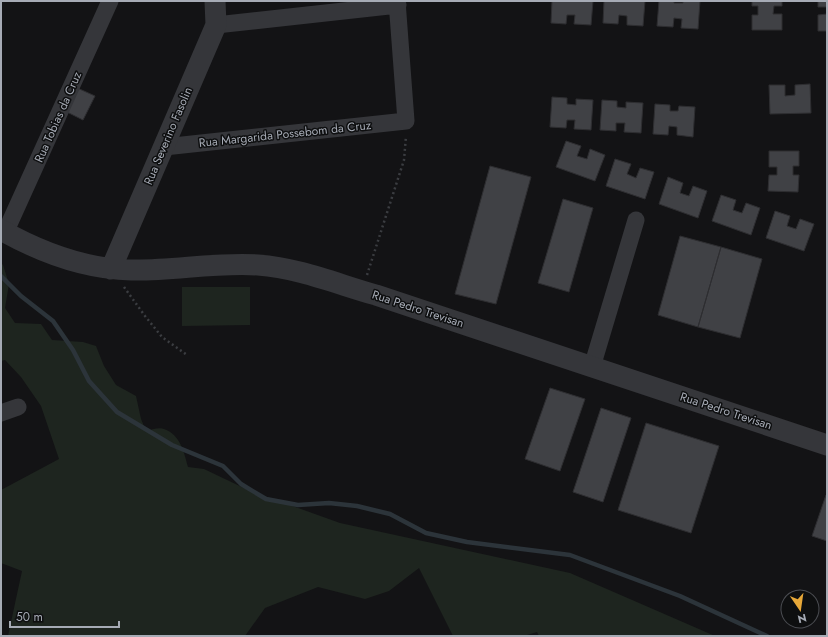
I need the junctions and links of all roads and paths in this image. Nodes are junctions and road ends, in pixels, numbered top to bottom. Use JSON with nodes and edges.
{"nodes":[{"id":1,"x":110,"y":1,"type":"edge"},
{"id":2,"x":214,"y":1,"type":"edge"},
{"id":3,"x":398,"y":3,"type":"edge"},
{"id":4,"x":216,"y":25,"type":"junction"},
{"id":5,"x":406,"y":121,"type":"junction"},
{"id":6,"x":164,"y":147,"type":"junction"},
{"id":7,"x":636,"y":220,"type":"dead end"},
{"id":8,"x":3,"y":231,"type":"edge"},
{"id":9,"x":111,"y":269,"type":"junction"},
{"id":10,"x":362,"y":291,"type":"junction"},
{"id":11,"x":187,"y":355,"type":"dead end"},
{"id":12,"x":592,"y":367,"type":"junction"},
{"id":13,"x":18,"y":407,"type":"dead end"},
{"id":14,"x":1,"y":413,"type":"edge"},
{"id":15,"x":827,"y":445,"type":"edge"}],
"edges":[{"from":1,"to":8,"type":"street","name":"Rua Tobias da Cruz"},
{"from":2,"to":4,"type":"street","name":"Rua Severino Fasolin"},
{"from":3,"to":4,"type":"street"},
{"from":3,"to":5,"type":"street"},
{"from":4,"to":6,"type":"street","name":"Rua Severino Fasolin"},
{"from":5,"to":6,"type":"street","name":"Rua Margarida Possebom da Cruz"},
{"from":5,"to":10,"type":"path"},
{"from":6,"to":9,"type":"street","name":"Rua Severino Fasolin"},
{"from":7,"to":12,"type":"street"},
{"from":8,"to":9,"type":"street","name":"Rua Pedro Trevisan"},
{"from":9,"to":10,"type":"street","name":"Rua Pedro Trevisan"},
{"from":9,"to":11,"type":"path"},
{"from":10,"to":12,"type":"street","name":"Rua Pedro Trevisan"},
{"from":12,"to":15,"type":"street","name":"Rua Pedro Trevisan"},
{"from":13,"to":14,"type":"street"}]}
